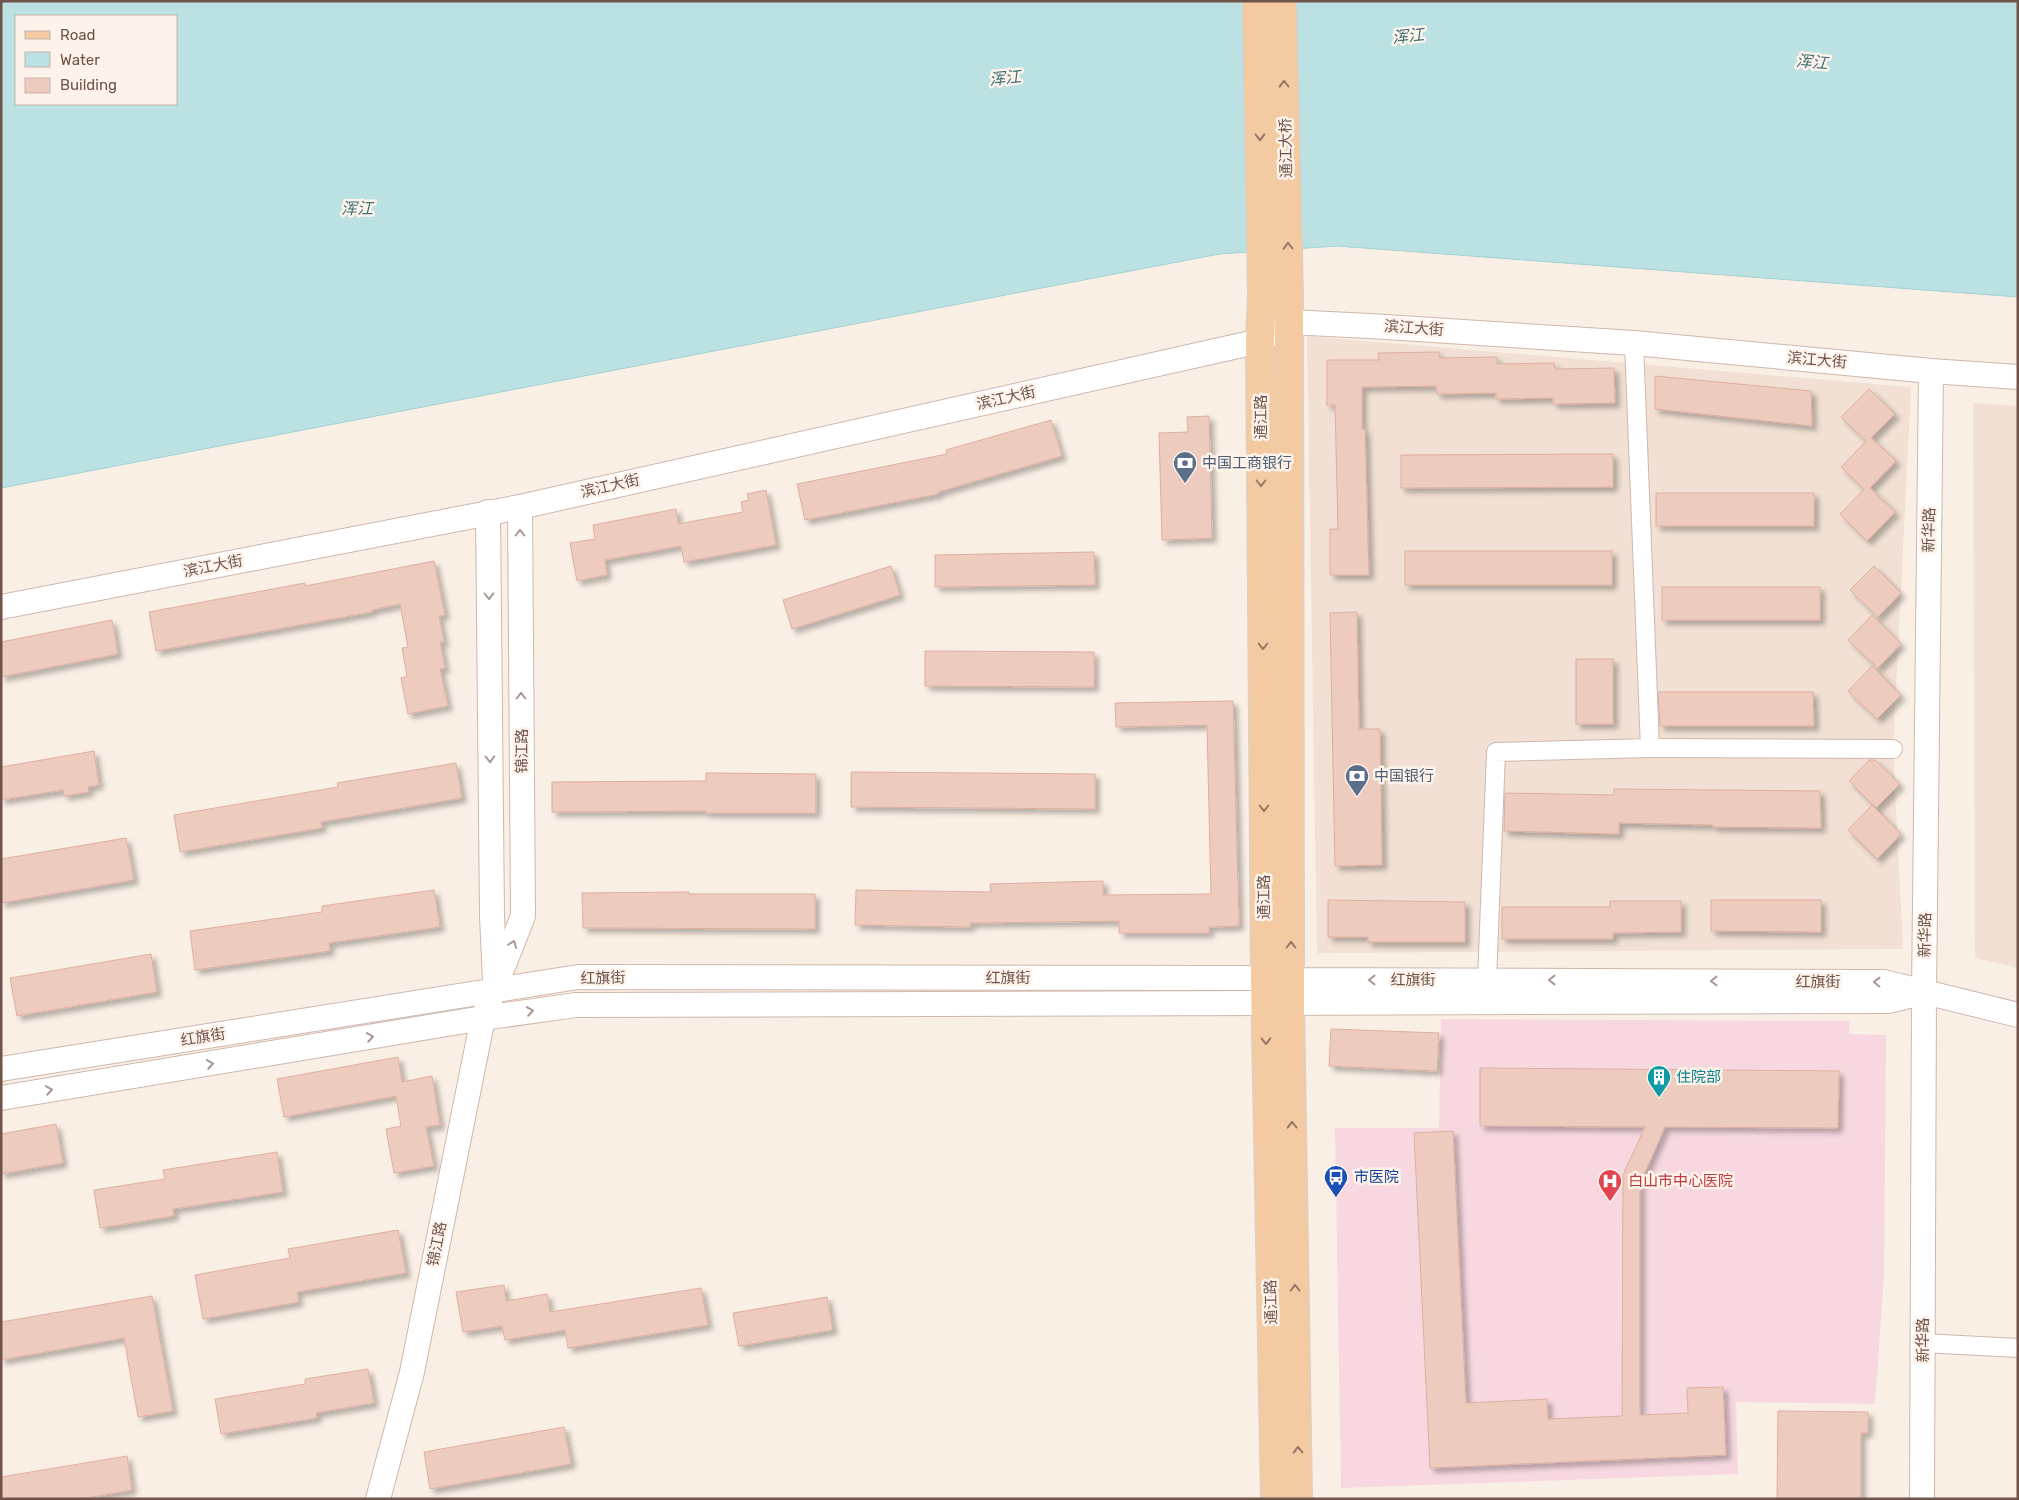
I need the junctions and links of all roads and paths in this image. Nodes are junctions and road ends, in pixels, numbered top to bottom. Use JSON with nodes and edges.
{"nodes":[{"id":1,"x":1257,"y":1,"type":"edge"},
{"id":2,"x":1282,"y":1,"type":"edge"},
{"id":3,"x":1262,"y":295,"type":"joint"},
{"id":4,"x":1289,"y":295,"type":"joint"},
{"id":5,"x":1288,"y":322,"type":"junction"},
{"id":6,"x":1260,"y":341,"type":"junction"},
{"id":7,"x":1634,"y":343,"type":"junction"},
{"id":8,"x":1931,"y":371,"type":"junction"},
{"id":9,"x":2018,"y":377,"type":"edge"},
{"id":10,"x":520,"y":507,"type":"junction"},
{"id":11,"x":488,"y":512,"type":"junction"},
{"id":12,"x":1,"y":607,"type":"edge"},
{"id":13,"x":1650,"y":748,"type":"junction"},
{"id":14,"x":1893,"y":749,"type":"dead end"},
{"id":15,"x":1487,"y":980,"type":"junction"},
{"id":16,"x":495,"y":990,"type":"junction"},
{"id":17,"x":1278,"y":991,"type":"junction"},
{"id":18,"x":1924,"y":993,"type":"junction"},
{"id":19,"x":2018,"y":1015,"type":"edge"},
{"id":20,"x":483,"y":1018,"type":"junction"},
{"id":21,"x":1,"y":1069,"type":"edge"},
{"id":22,"x":1,"y":1098,"type":"edge"},
{"id":23,"x":1923,"y":1343,"type":"junction"},
{"id":24,"x":2018,"y":1348,"type":"edge"},
{"id":25,"x":378,"y":1499,"type":"edge"},
{"id":26,"x":1275,"y":1499,"type":"edge"},
{"id":27,"x":1298,"y":1499,"type":"edge"},
{"id":28,"x":1922,"y":1499,"type":"edge"}],
"edges":[{"from":1,"to":3,"type":"main road","name":"通江大桥","one_way":true},
{"from":4,"to":2,"type":"main road","name":"通江大桥","one_way":true},
{"from":3,"to":6,"type":"main road","name":"通江路"},
{"from":4,"to":5,"type":"main road","name":"通江路"},
{"from":5,"to":6,"type":"main road","name":"滨江大街"},
{"from":5,"to":7,"type":"main road","name":"滨江大街"},
{"from":17,"to":5,"type":"main road","name":"通江路","one_way":true},
{"from":6,"to":10,"type":"main road","name":"滨江大街"},
{"from":6,"to":17,"type":"main road","name":"通江路","one_way":true},
{"from":7,"to":8,"type":"main road","name":"滨江大街"},
{"from":7,"to":13,"type":"street"},
{"from":8,"to":9,"type":"main road","name":"滨江大街"},
{"from":8,"to":18,"type":"main road","name":"新华路"},
{"from":10,"to":11,"type":"main road","name":"滨江大街"},
{"from":16,"to":10,"type":"main road","name":"锦江路","one_way":true},
{"from":11,"to":12,"type":"main road","name":"滨江大街"},
{"from":11,"to":16,"type":"main road","name":"锦江路","one_way":true},
{"from":13,"to":14,"type":"street"},
{"from":13,"to":15,"type":"street"},
{"from":15,"to":17,"type":"main road","name":"红旗街","one_way":true},
{"from":18,"to":15,"type":"main road","name":"红旗街","one_way":true},
{"from":16,"to":17,"type":"main road","name":"红旗街"},
{"from":16,"to":20,"type":"main road","name":"锦江路"},
{"from":16,"to":21,"type":"main road","name":"红旗街"},
{"from":17,"to":18,"type":"main road"},
{"from":20,"to":17,"type":"main road","one_way":true},
{"from":17,"to":26,"type":"main road","name":"通江路","one_way":true},
{"from":27,"to":17,"type":"main road","name":"通江路","one_way":true},
{"from":18,"to":19,"type":"main road","name":"红旗街"},
{"from":18,"to":23,"type":"main road","name":"新华路"},
{"from":22,"to":20,"type":"main road","one_way":true},
{"from":20,"to":25,"type":"main road","name":"锦江路"},
{"from":23,"to":24,"type":"street"},
{"from":23,"to":28,"type":"main road","name":"新华路"}]}
